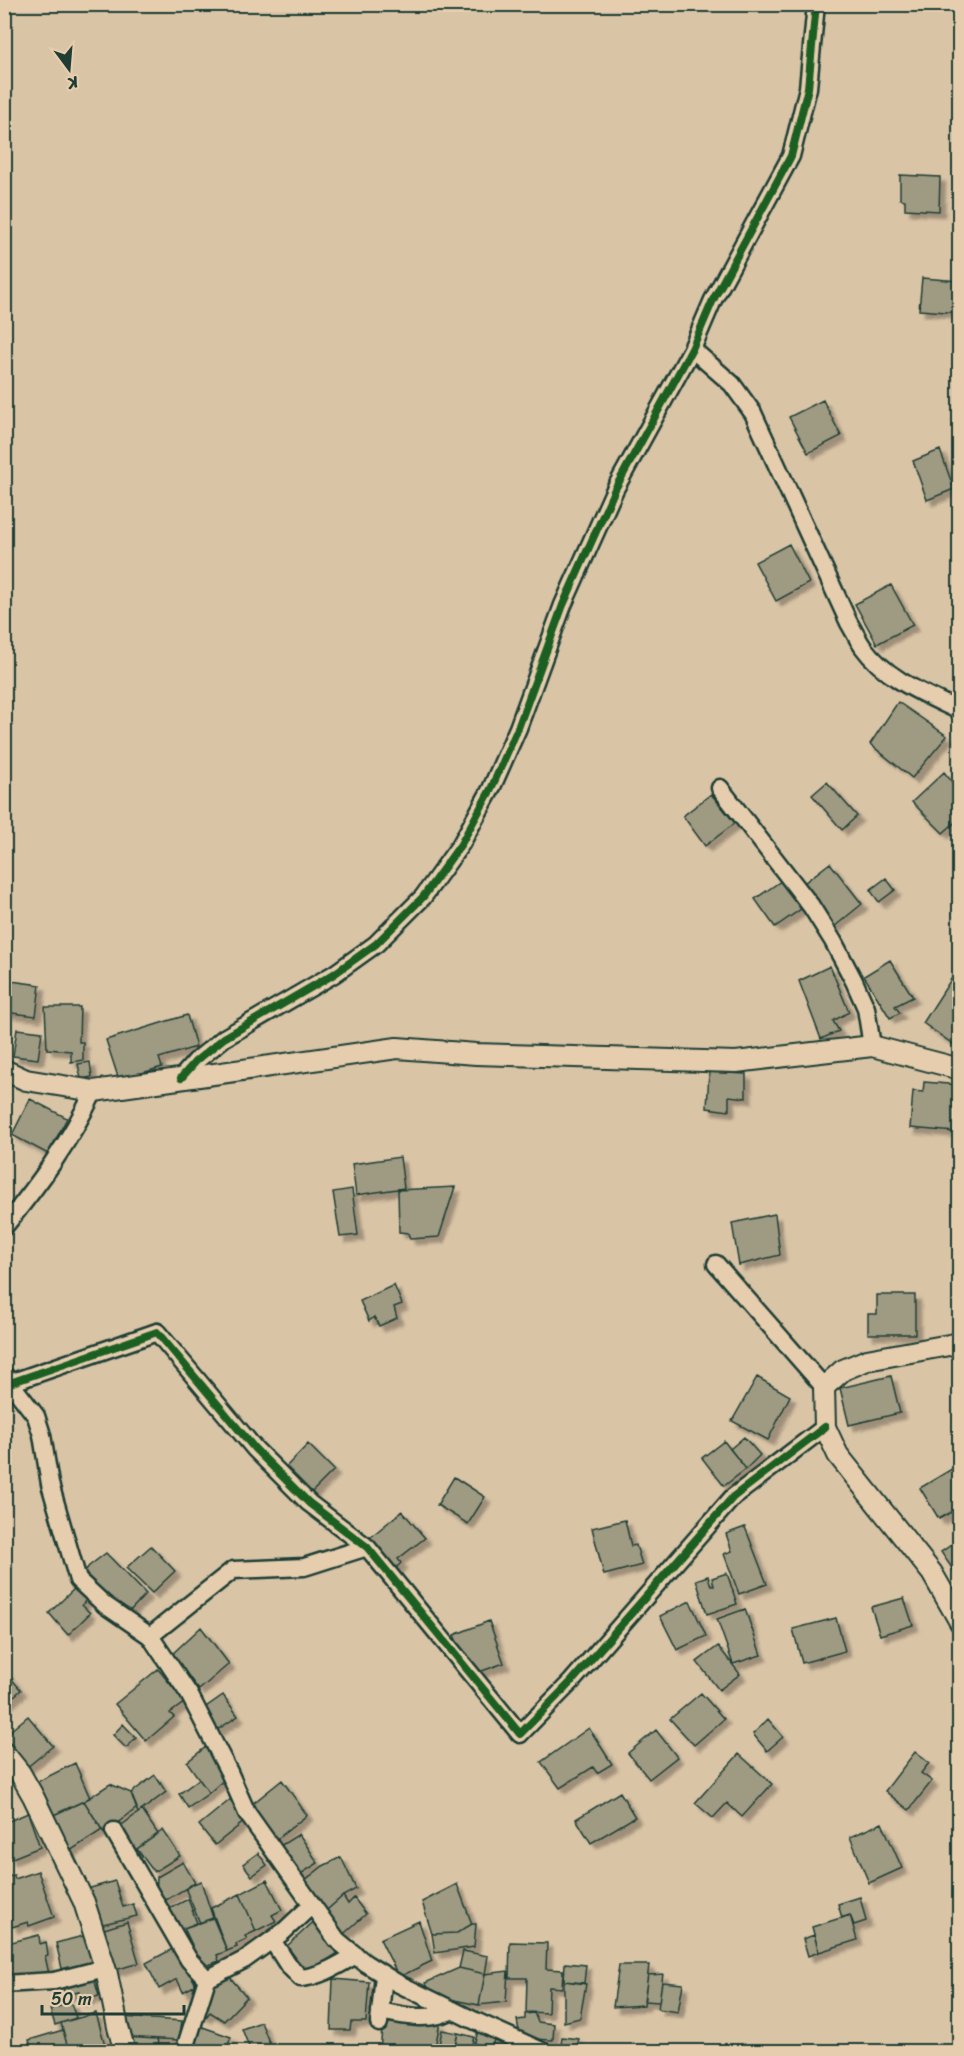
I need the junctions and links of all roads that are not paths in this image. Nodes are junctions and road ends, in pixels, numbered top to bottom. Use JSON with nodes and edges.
{"nodes":[{"id":1,"x":816,"y":4,"type":"edge"},
{"id":2,"x":692,"y":349,"type":"junction"},
{"id":3,"x":960,"y":711,"type":"edge"},
{"id":4,"x":720,"y":788,"type":"dead end"},
{"id":5,"x":872,"y":1046,"type":"junction"},
{"id":6,"x":960,"y":1069,"type":"edge"},
{"id":7,"x":4,"y":1071,"type":"edge"},
{"id":8,"x":181,"y":1078,"type":"junction"},
{"id":9,"x":94,"y":1091,"type":"junction"},
{"id":10,"x":4,"y":1227,"type":"edge"},
{"id":11,"x":716,"y":1264,"type":"dead end"},
{"id":12,"x":960,"y":1343,"type":"edge"},
{"id":13,"x":7,"y":1379,"type":"edge"},
{"id":14,"x":824,"y":1387,"type":"junction"},
{"id":15,"x":825,"y":1427,"type":"junction"},
{"id":16,"x":367,"y":1547,"type":"junction"},
{"id":17,"x":960,"y":1622,"type":"edge"},
{"id":18,"x":150,"y":1636,"type":"junction"},
{"id":19,"x":4,"y":1753,"type":"edge"},
{"id":20,"x":114,"y":1831,"type":"dead end"},
{"id":21,"x":312,"y":1905,"type":"junction"},
{"id":22,"x":272,"y":1940,"type":"junction"},
{"id":23,"x":356,"y":1955,"type":"junction"},
{"id":24,"x":105,"y":1968,"type":"junction"},
{"id":25,"x":384,"y":1975,"type":"junction"},
{"id":26,"x":207,"y":1979,"type":"junction"},
{"id":27,"x":4,"y":1984,"type":"edge"},
{"id":28,"x":453,"y":2010,"type":"junction"},
{"id":29,"x":125,"y":2052,"type":"edge"},
{"id":30,"x":184,"y":2052,"type":"edge"},
{"id":31,"x":544,"y":2052,"type":"edge"}],
"edges":[{"from":1,"to":2,"type":"street"},
{"from":2,"to":3,"type":"street"},
{"from":2,"to":8,"type":"street"},
{"from":4,"to":5,"type":"street"},
{"from":5,"to":6,"type":"street"},
{"from":5,"to":8,"type":"street"},
{"from":7,"to":9,"type":"street"},
{"from":8,"to":9,"type":"street"},
{"from":9,"to":10,"type":"street"},
{"from":11,"to":14,"type":"street"},
{"from":12,"to":14,"type":"street"},
{"from":13,"to":16,"type":"street"},
{"from":13,"to":18,"type":"street"},
{"from":14,"to":15,"type":"street"},
{"from":15,"to":16,"type":"street"},
{"from":15,"to":17,"type":"street"},
{"from":16,"to":18,"type":"street"},
{"from":18,"to":21,"type":"street"},
{"from":19,"to":24,"type":"street"},
{"from":20,"to":26,"type":"street"},
{"from":21,"to":22,"type":"street"},
{"from":21,"to":23,"type":"street"},
{"from":22,"to":23,"type":"street"},
{"from":22,"to":26,"type":"street"},
{"from":23,"to":25,"type":"street"},
{"from":24,"to":27,"type":"street"},
{"from":24,"to":29,"type":"street"},
{"from":25,"to":28,"type":"street"},
{"from":25,"to":28,"type":"street"},
{"from":26,"to":30,"type":"street"},
{"from":28,"to":31,"type":"street"}]}
